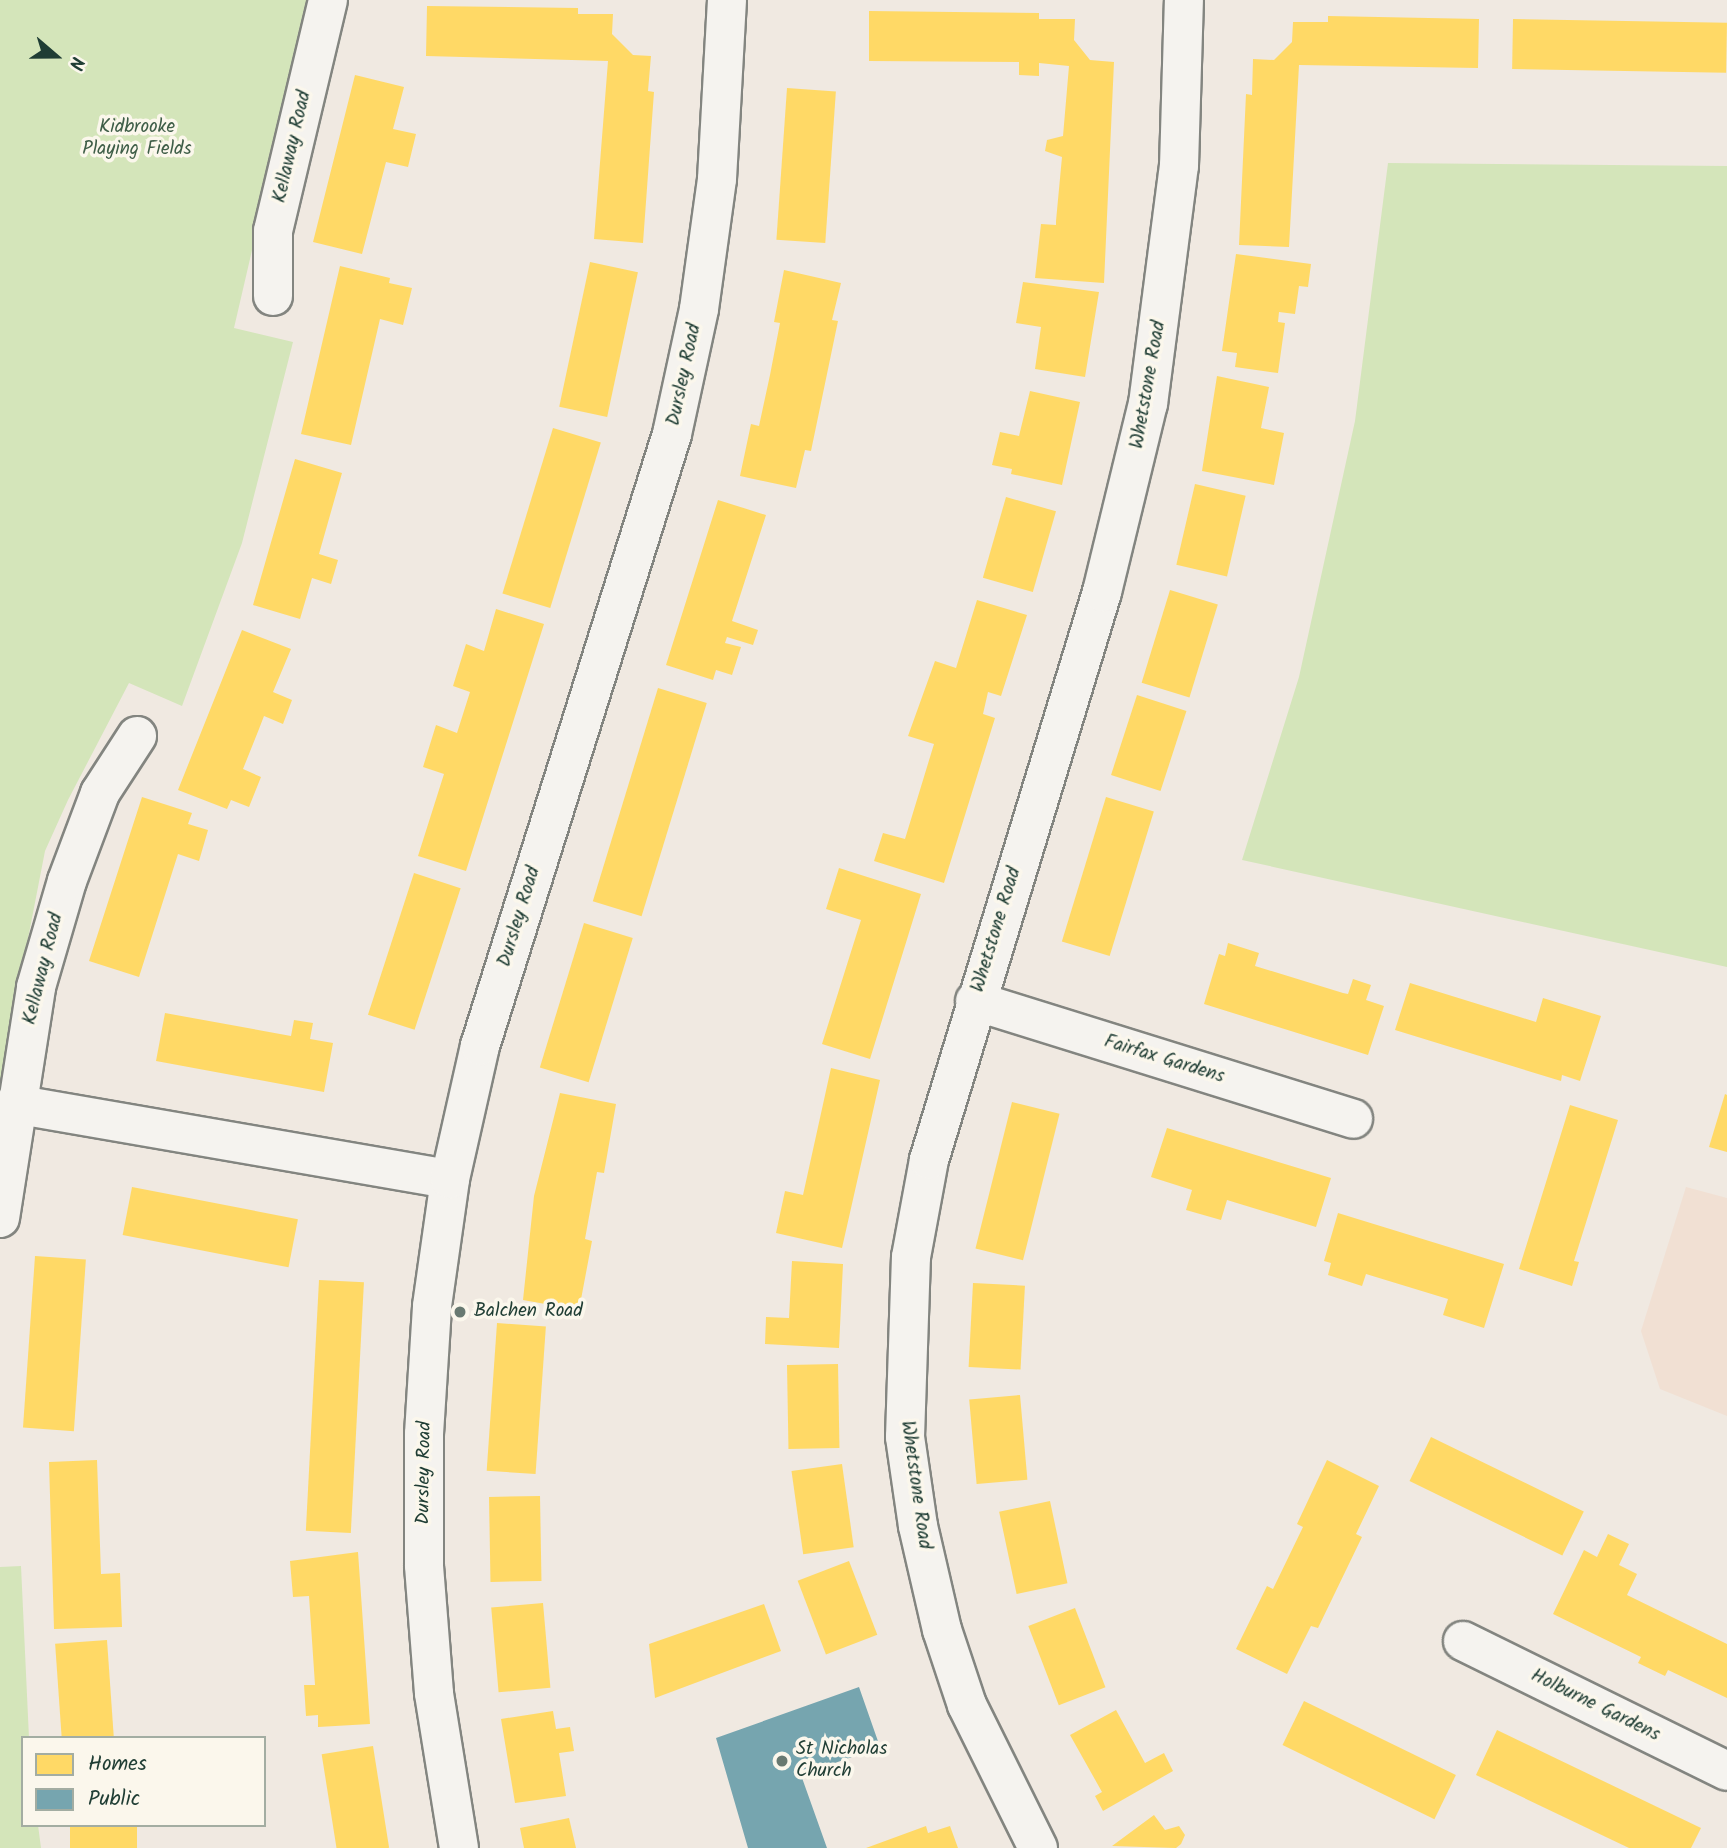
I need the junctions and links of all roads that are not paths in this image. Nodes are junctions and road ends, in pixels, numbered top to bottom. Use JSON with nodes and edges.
{"nodes":[{"id":1,"x":328,"y":0,"type":"edge"},
{"id":2,"x":727,"y":0,"type":"edge"},
{"id":3,"x":1184,"y":0,"type":"edge"},
{"id":4,"x":273,"y":296,"type":"dead end"},
{"id":5,"x":137,"y":736,"type":"dead end"},
{"id":6,"x":975,"y":1001,"type":"junction"},
{"id":7,"x":14,"y":1104,"type":"junction"},
{"id":8,"x":1353,"y":1119,"type":"dead end"},
{"id":9,"x":450,"y":1179,"type":"junction"},
{"id":10,"x":0,"y":1218,"type":"edge"},
{"id":11,"x":1463,"y":1641,"type":"dead end"},
{"id":12,"x":1727,"y":1771,"type":"edge"},
{"id":13,"x":459,"y":1848,"type":"edge"},
{"id":14,"x":1038,"y":1848,"type":"edge"}],
"edges":[{"from":1,"to":4,"type":"street","name":"Kellaway Road"},
{"from":2,"to":9,"type":"street","name":"Dursley Road"},
{"from":3,"to":6,"type":"street","name":"Whetstone Road"},
{"from":5,"to":7,"type":"street","name":"Kellaway Road"},
{"from":6,"to":8,"type":"street","name":"Fairfax Gardens"},
{"from":6,"to":14,"type":"street","name":"Whetstone Road"},
{"from":7,"to":9,"type":"street"},
{"from":7,"to":10,"type":"street","name":"Kellaway Road"},
{"from":9,"to":13,"type":"street","name":"Dursley Road"},
{"from":11,"to":12,"type":"street","name":"Holburne Gardens"}]}
